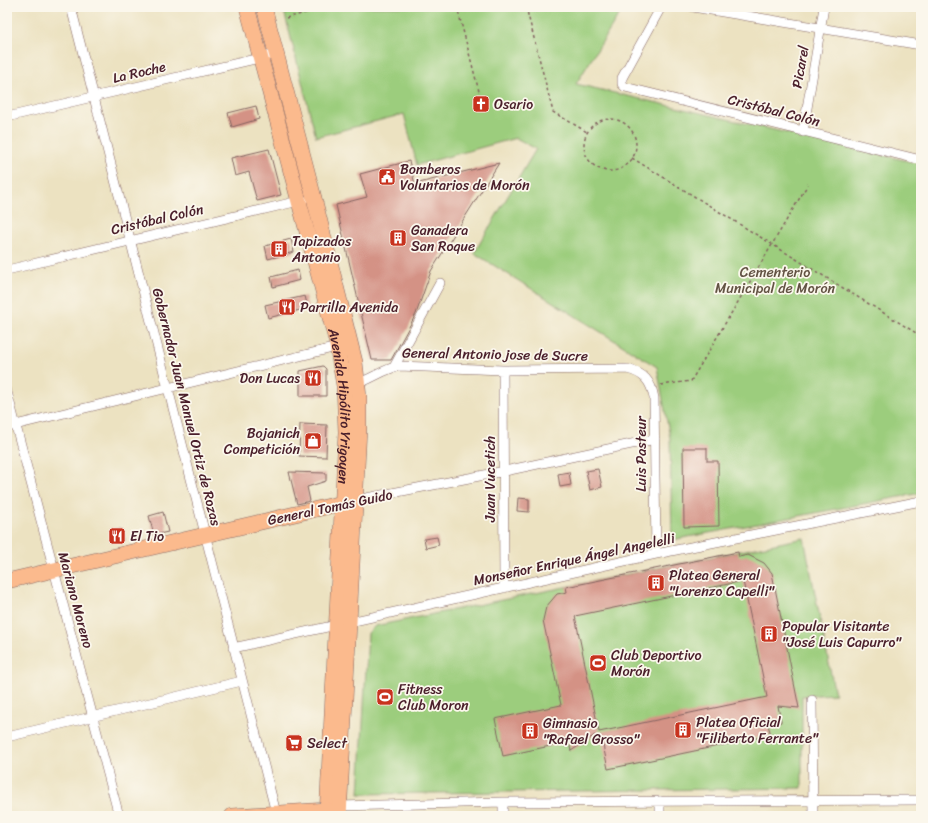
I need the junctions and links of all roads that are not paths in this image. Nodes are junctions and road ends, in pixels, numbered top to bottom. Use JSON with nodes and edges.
{"nodes":[{"id":1,"x":71,"y":7,"type":"edge"},
{"id":2,"x":247,"y":7,"type":"edge"},
{"id":3,"x":264,"y":7,"type":"edge"},
{"id":4,"x":661,"y":7,"type":"edge"},
{"id":5,"x":693,"y":7,"type":"edge"},
{"id":6,"x":824,"y":7,"type":"edge"},
{"id":7,"x":821,"y":29,"type":"junction"},
{"id":8,"x":921,"y":45,"type":"edge"},
{"id":9,"x":276,"y":54,"type":"junction"},
{"id":10,"x":260,"y":58,"type":"junction"},
{"id":11,"x":92,"y":97,"type":"junction"},
{"id":12,"x":7,"y":117,"type":"edge"},
{"id":13,"x":803,"y":132,"type":"junction"},
{"id":14,"x":921,"y":160,"type":"edge"},
{"id":15,"x":314,"y":198,"type":"junction"},
{"id":16,"x":299,"y":201,"type":"junction"},
{"id":17,"x":130,"y":240,"type":"junction"},
{"id":18,"x":7,"y":270,"type":"edge"},
{"id":19,"x":440,"y":283,"type":"dead end"},
{"id":20,"x":337,"y":348,"type":"junction"},
{"id":21,"x":394,"y":367,"type":"junction"},
{"id":22,"x":627,"y":369,"type":"joint"},
{"id":23,"x":503,"y":370,"type":"junction"},
{"id":24,"x":351,"y":385,"type":"junction"},
{"id":25,"x":167,"y":389,"type":"junction"},
{"id":26,"x":7,"y":392,"type":"edge"},
{"id":27,"x":11,"y":426,"type":"edge"},
{"id":28,"x":655,"y":439,"type":"junction"},
{"id":29,"x":505,"y":471,"type":"junction"},
{"id":30,"x":921,"y":501,"type":"edge"},
{"id":31,"x":349,"y":502,"type":"junction"},
{"id":32,"x":205,"y":535,"type":"junction"},
{"id":33,"x":656,"y":554,"type":"junction"},
{"id":34,"x":54,"y":570,"type":"junction"},
{"id":35,"x":7,"y":581,"type":"edge"},
{"id":36,"x":504,"y":588,"type":"junction"},
{"id":37,"x":343,"y":623,"type":"junction"},
{"id":38,"x":233,"y":648,"type":"junction"},
{"id":39,"x":242,"y":681,"type":"junction"},
{"id":40,"x":812,"y":700,"type":"dead end"},
{"id":41,"x":93,"y":717,"type":"junction"},
{"id":42,"x":7,"y":737,"type":"edge"},
{"id":43,"x":813,"y":800,"type":"junction"},
{"id":44,"x":921,"y":800,"type":"edge"},
{"id":45,"x":660,"y":801,"type":"junction"},
{"id":46,"x":503,"y":802,"type":"junction"},
{"id":47,"x":333,"y":812,"type":"edge"},
{"id":48,"x":276,"y":813,"type":"junction"},
{"id":49,"x":119,"y":816,"type":"edge"},
{"id":50,"x":232,"y":816,"type":"edge"},
{"id":51,"x":503,"y":816,"type":"edge"},
{"id":52,"x":660,"y":816,"type":"edge"},
{"id":53,"x":813,"y":816,"type":"edge"}],
"edges":[{"from":1,"to":11,"type":"street","name":"Gobernador Juan Manuel Ortiz de Rozas"},
{"from":2,"to":10,"type":"main road","name":"Avenida Hipólito Yrigoyen"},
{"from":3,"to":9,"type":"main road","name":"Avenida Hipólito Yrigoyen"},
{"from":4,"to":13,"type":"street","name":"Cristóbal Colón"},
{"from":5,"to":7,"type":"street"},
{"from":6,"to":7,"type":"street","name":"Picarel"},
{"from":7,"to":8,"type":"street"},
{"from":7,"to":13,"type":"street","name":"Picarel"},
{"from":9,"to":10,"type":"street","name":"La Roche"},
{"from":9,"to":15,"type":"main road","name":"Avenida Hipólito Yrigoyen"},
{"from":10,"to":11,"type":"street","name":"La Roche"},
{"from":10,"to":16,"type":"main road","name":"Avenida Hipólito Yrigoyen"},
{"from":11,"to":12,"type":"street","name":"La Roche"},
{"from":11,"to":17,"type":"street","name":"Gobernador Juan Manuel Ortiz de Rozas"},
{"from":13,"to":14,"type":"street","name":"Cristóbal Colón"},
{"from":15,"to":16,"type":"street","name":"Cristóbal Colón"},
{"from":15,"to":24,"type":"main road","name":"Avenida Hipólito Yrigoyen"},
{"from":16,"to":17,"type":"street","name":"Cristóbal Colón"},
{"from":16,"to":20,"type":"main road","name":"Avenida Hipólito Yrigoyen"},
{"from":17,"to":18,"type":"street","name":"Cristóbal Colón"},
{"from":17,"to":25,"type":"street","name":"Gobernador Juan Manuel Ortiz de Rozas"},
{"from":19,"to":21,"type":"street"},
{"from":20,"to":24,"type":"main road","name":"Avenida Hipólito Yrigoyen"},
{"from":20,"to":25,"type":"street"},
{"from":21,"to":23,"type":"street","name":"General Antonio jose de Sucre"},
{"from":21,"to":24,"type":"street","name":"General Antonio jose de Sucre"},
{"from":22,"to":23,"type":"street","name":"General Antonio jose de Sucre"},
{"from":22,"to":28,"type":"street","name":"Luis Pasteur"},
{"from":23,"to":29,"type":"street","name":"Juan Vucetich"},
{"from":24,"to":31,"type":"main road","name":"Avenida Hipólito Yrigoyen"},
{"from":25,"to":27,"type":"street"},
{"from":25,"to":32,"type":"street","name":"Gobernador Juan Manuel Ortiz de Rozas"},
{"from":26,"to":27,"type":"street","name":"Mariano Moreno"},
{"from":27,"to":34,"type":"street","name":"Mariano Moreno"},
{"from":28,"to":29,"type":"street","name":"General Tomás Guido"},
{"from":28,"to":33,"type":"street","name":"Luis Pasteur"},
{"from":29,"to":31,"type":"street","name":"General Tomás Guido"},
{"from":29,"to":36,"type":"street","name":"Juan Vucetich"},
{"from":30,"to":33,"type":"street","name":"Monseñor Enrique Ángel Angelelli"},
{"from":31,"to":32,"type":"main road","name":"General Tomás Guido"},
{"from":31,"to":37,"type":"main road","name":"Avenida Hipólito Yrigoyen"},
{"from":32,"to":34,"type":"main road","name":"General Tomás Guido"},
{"from":32,"to":38,"type":"street","name":"Gobernador Juan Manuel Ortiz de Rozas"},
{"from":33,"to":36,"type":"street","name":"Monseñor Enrique Ángel Angelelli"},
{"from":34,"to":35,"type":"main road","name":"General Tomás Guido"},
{"from":34,"to":41,"type":"street","name":"Mariano Moreno"},
{"from":36,"to":37,"type":"street","name":"Monseñor Enrique Ángel Angelelli"},
{"from":37,"to":38,"type":"street","name":"Monseñor Enrique Ángel Angelelli"},
{"from":37,"to":47,"type":"main road","name":"Avenida Hipólito Yrigoyen"},
{"from":38,"to":39,"type":"street","name":"Gobernador Juan Manuel Ortiz de Rozas"},
{"from":39,"to":41,"type":"street"},
{"from":39,"to":48,"type":"street","name":"Gobernador Juan Manuel Ortiz de Rozas"},
{"from":40,"to":43,"type":"street"},
{"from":41,"to":42,"type":"street"},
{"from":41,"to":49,"type":"street","name":"Mariano Moreno"},
{"from":43,"to":44,"type":"street"},
{"from":43,"to":45,"type":"street"},
{"from":43,"to":53,"type":"street"},
{"from":45,"to":46,"type":"street"},
{"from":45,"to":52,"type":"street"},
{"from":46,"to":47,"type":"street"},
{"from":46,"to":51,"type":"street"},
{"from":47,"to":48,"type":"main road"},
{"from":48,"to":50,"type":"main road"}]}
